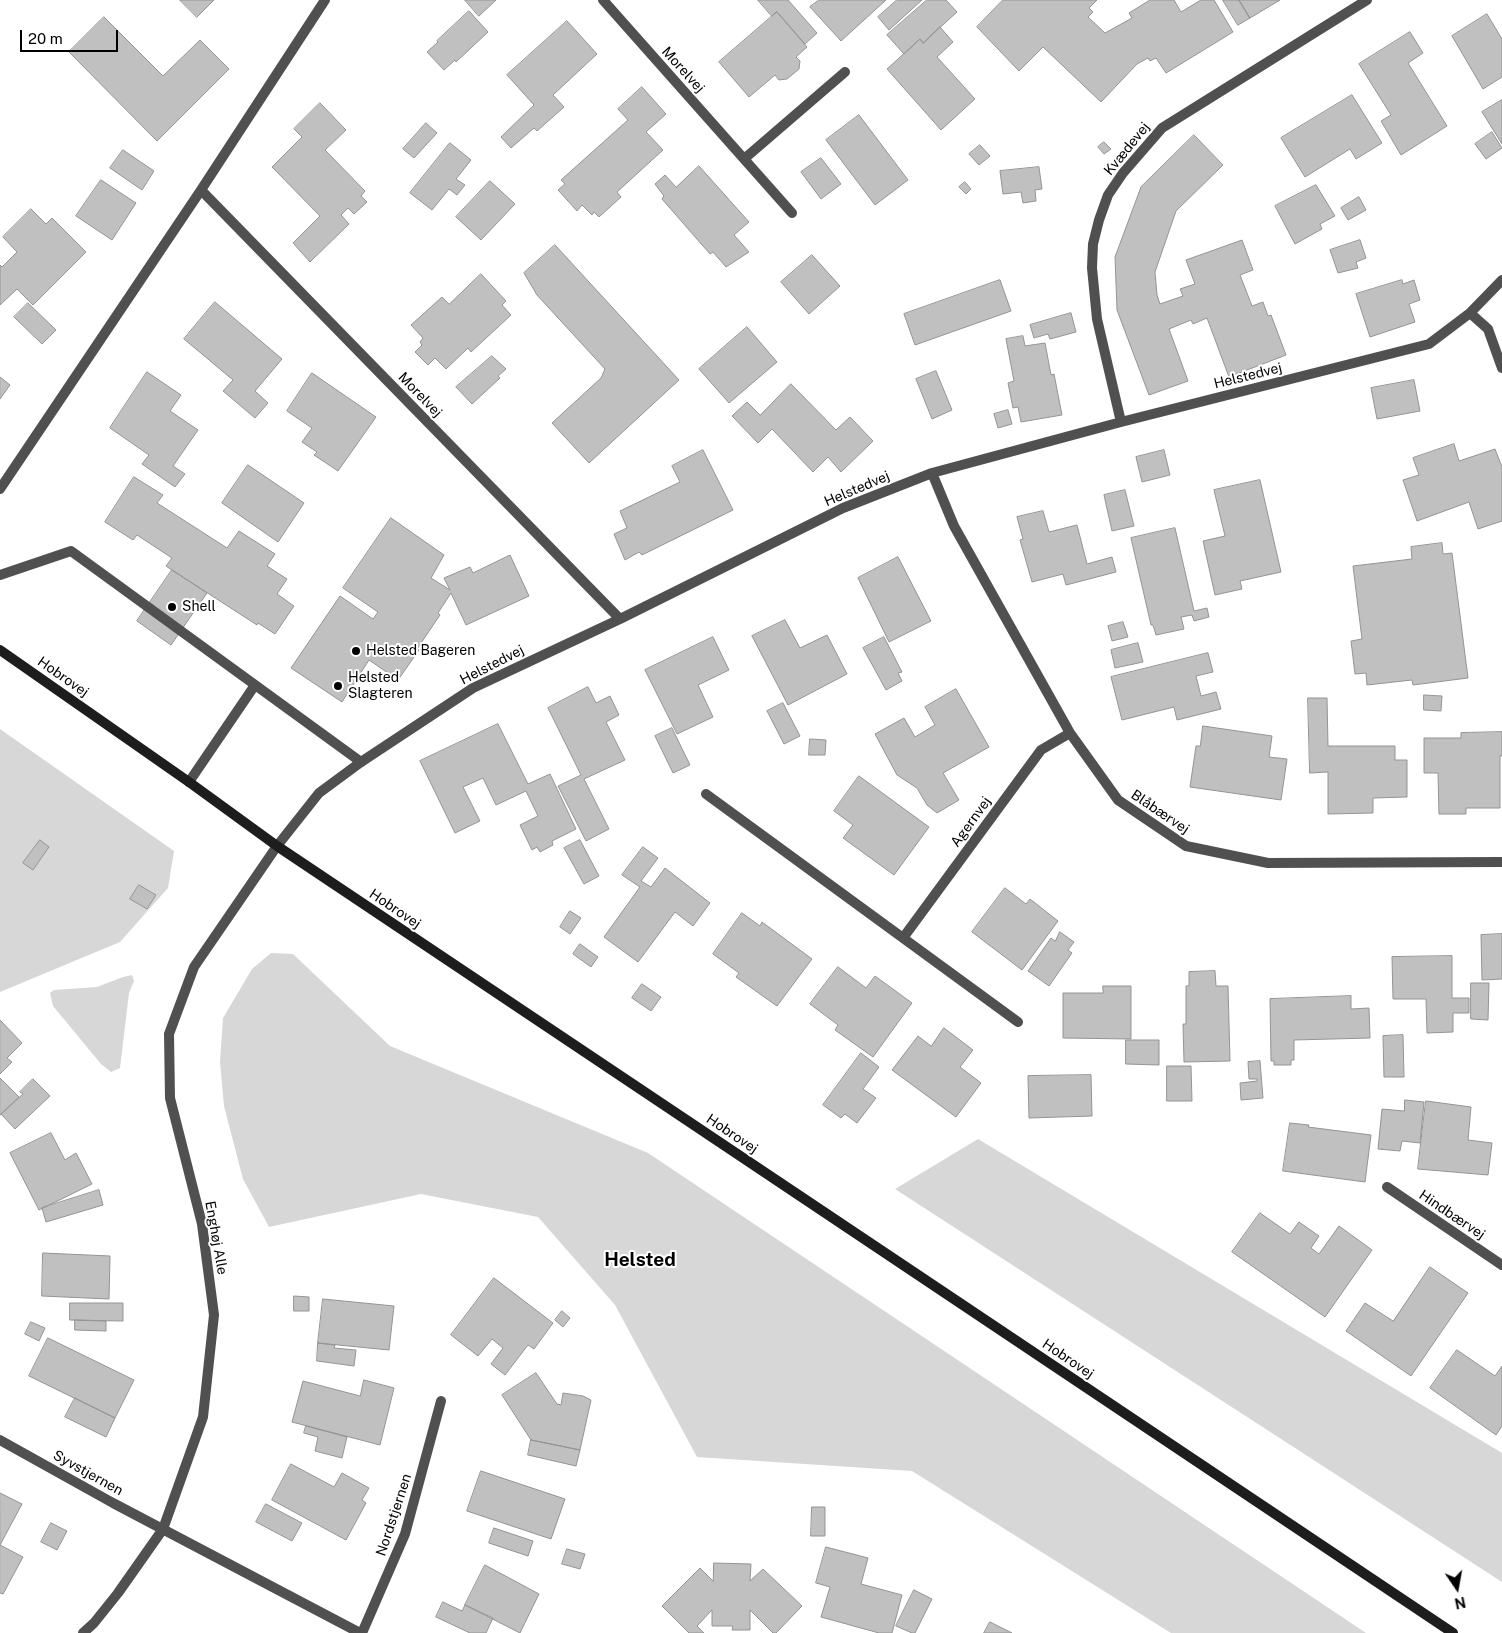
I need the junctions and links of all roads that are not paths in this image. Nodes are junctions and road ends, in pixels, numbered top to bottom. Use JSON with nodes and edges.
{"nodes":[{"id":1,"x":325,"y":0,"type":"edge"},
{"id":2,"x":603,"y":0,"type":"edge"},
{"id":3,"x":1368,"y":0,"type":"edge"},
{"id":4,"x":845,"y":72,"type":"dead end"},
{"id":5,"x":744,"y":159,"type":"junction"},
{"id":6,"x":201,"y":190,"type":"junction"},
{"id":7,"x":792,"y":214,"type":"dead end"},
{"id":8,"x":1502,"y":280,"type":"edge"},
{"id":9,"x":1470,"y":313,"type":"junction"},
{"id":10,"x":1502,"y":368,"type":"edge"},
{"id":11,"x":1121,"y":422,"type":"junction"},
{"id":12,"x":932,"y":473,"type":"junction"},
{"id":13,"x":0,"y":489,"type":"edge"},
{"id":14,"x":0,"y":575,"type":"edge"},
{"id":15,"x":620,"y":619,"type":"junction"},
{"id":16,"x":0,"y":650,"type":"edge"},
{"id":17,"x":255,"y":685,"type":"junction"},
{"id":18,"x":1070,"y":732,"type":"junction"},
{"id":19,"x":361,"y":762,"type":"junction"},
{"id":20,"x":189,"y":782,"type":"junction"},
{"id":21,"x":706,"y":794,"type":"dead end"},
{"id":22,"x":276,"y":846,"type":"junction"},
{"id":23,"x":1502,"y":862,"type":"edge"},
{"id":24,"x":903,"y":938,"type":"junction"},
{"id":25,"x":1018,"y":1022,"type":"dead end"},
{"id":26,"x":1387,"y":1187,"type":"dead end"},
{"id":27,"x":1502,"y":1265,"type":"edge"},
{"id":28,"x":441,"y":1401,"type":"dead end"},
{"id":29,"x":0,"y":1440,"type":"edge"},
{"id":30,"x":163,"y":1529,"type":"junction"},
{"id":31,"x":83,"y":1633,"type":"edge"},
{"id":32,"x":361,"y":1633,"type":"edge"},
{"id":33,"x":1453,"y":1633,"type":"edge"}],
"edges":[{"from":1,"to":6,"type":"street"},
{"from":2,"to":5,"type":"street","name":"Morelvej"},
{"from":3,"to":11,"type":"street","name":"Kvædevej"},
{"from":4,"to":5,"type":"street"},
{"from":5,"to":7,"type":"street","name":"Morelvej"},
{"from":6,"to":13,"type":"street"},
{"from":6,"to":15,"type":"street","name":"Morelvej"},
{"from":8,"to":9,"type":"street","name":"Helstedvej"},
{"from":9,"to":10,"type":"street"},
{"from":9,"to":11,"type":"street","name":"Helstedvej"},
{"from":11,"to":12,"type":"street","name":"Helstedvej"},
{"from":12,"to":15,"type":"street","name":"Helstedvej"},
{"from":12,"to":18,"type":"street","name":"Blåbærvej"},
{"from":14,"to":17,"type":"street"},
{"from":15,"to":19,"type":"street","name":"Helstedvej"},
{"from":16,"to":20,"type":"main road","name":"Hobrovej"},
{"from":17,"to":19,"type":"street"},
{"from":17,"to":20,"type":"street"},
{"from":18,"to":23,"type":"street","name":"Blåbærvej"},
{"from":18,"to":24,"type":"street","name":"Agernvej"},
{"from":19,"to":22,"type":"street","name":"Helstedvej"},
{"from":20,"to":22,"type":"main road","name":"Hobrovej"},
{"from":21,"to":24,"type":"street"},
{"from":22,"to":30,"type":"street","name":"Enghøj Alle"},
{"from":22,"to":33,"type":"main road","name":"Hobrovej"},
{"from":24,"to":25,"type":"street"},
{"from":26,"to":27,"type":"street","name":"Hindbærvej"},
{"from":28,"to":32,"type":"street","name":"Nordstjernen"},
{"from":29,"to":30,"type":"street","name":"Syvstjernen"},
{"from":30,"to":31,"type":"street","name":"Enghøj Alle"},
{"from":30,"to":32,"type":"street","name":"Nordstjernen"}]}
